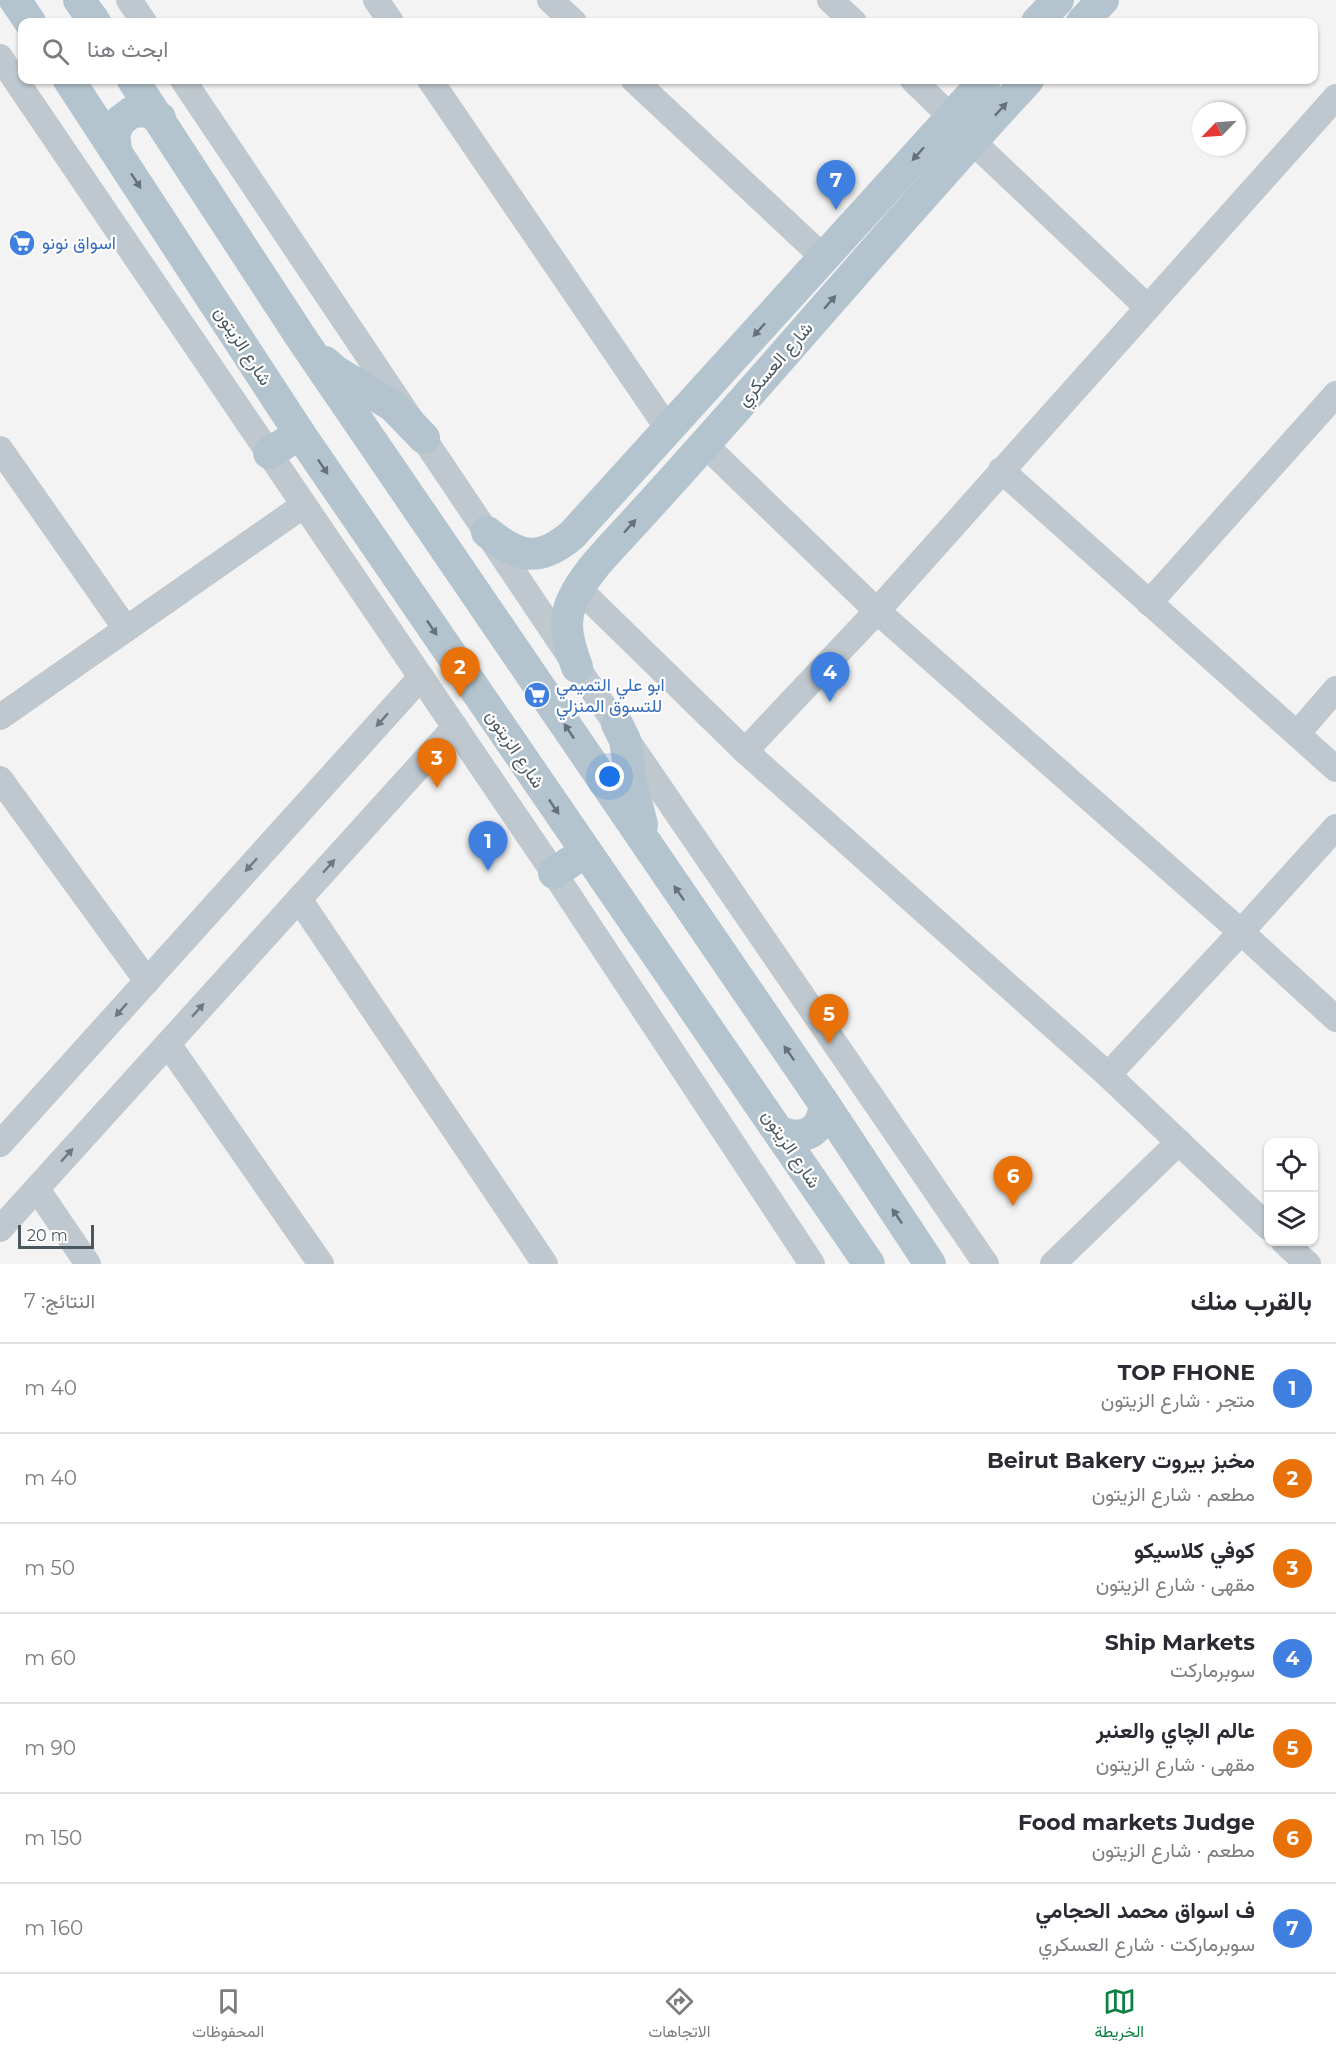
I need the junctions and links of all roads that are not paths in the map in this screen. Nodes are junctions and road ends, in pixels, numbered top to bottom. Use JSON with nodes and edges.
{"nodes":[{"id":1,"x":15,"y":0,"type":"edge"},
{"id":2,"x":79,"y":0,"type":"edge"},
{"id":3,"x":129,"y":0,"type":"edge"},
{"id":4,"x":376,"y":0,"type":"edge"},
{"id":5,"x":550,"y":0,"type":"edge"},
{"id":6,"x":830,"y":0,"type":"edge"},
{"id":7,"x":1058,"y":0,"type":"edge"},
{"id":8,"x":1103,"y":0,"type":"edge"},
{"id":9,"x":27,"y":18,"type":"edge"},
{"id":10,"x":92,"y":18,"type":"edge"},
{"id":11,"x":141,"y":18,"type":"edge"},
{"id":12,"x":388,"y":18,"type":"edge"},
{"id":13,"x":570,"y":18,"type":"edge"},
{"id":14,"x":850,"y":18,"type":"edge"},
{"id":15,"x":1041,"y":18,"type":"edge"},
{"id":16,"x":1086,"y":18,"type":"edge"},
{"id":17,"x":0,"y":57,"type":"edge"},
{"id":18,"x":18,"y":83,"type":"edge"},
{"id":19,"x":18,"y":84,"type":"edge"},
{"id":20,"x":72,"y":84,"type":"edge"},
{"id":21,"x":136,"y":84,"type":"edge"},
{"id":22,"x":186,"y":84,"type":"edge"},
{"id":23,"x":433,"y":84,"type":"edge"},
{"id":24,"x":638,"y":84,"type":"edge"},
{"id":25,"x":917,"y":84,"type":"edge"},
{"id":26,"x":981,"y":84,"type":"edge"},
{"id":27,"x":1025,"y":84,"type":"edge"},
{"id":28,"x":1336,"y":97,"type":"edge"},
{"id":29,"x":951,"y":117,"type":"junction"},
{"id":30,"x":159,"y":118,"type":"junction"},
{"id":31,"x":971,"y":140,"type":"junction"},
{"id":32,"x":116,"y":149,"type":"junction"},
{"id":33,"x":824,"y":258,"type":"junction"},
{"id":34,"x":1147,"y":307,"type":"junction"},
{"id":35,"x":302,"y":339,"type":"junction"},
{"id":36,"x":1336,"y":394,"type":"edge"},
{"id":37,"x":668,"y":429,"type":"junction"},
{"id":38,"x":300,"y":434,"type":"junction"},
{"id":39,"x":424,"y":438,"type":"junction"},
{"id":40,"x":704,"y":444,"type":"junction"},
{"id":41,"x":0,"y":449,"type":"edge"},
{"id":42,"x":269,"y":453,"type":"junction"},
{"id":43,"x":1001,"y":470,"type":"junction"},
{"id":44,"x":304,"y":505,"type":"junction"},
{"id":45,"x":578,"y":528,"type":"junction"},
{"id":46,"x":488,"y":532,"type":"junction"},
{"id":47,"x":602,"y":558,"type":"junction"},
{"id":48,"x":579,"y":589,"type":"junction"},
{"id":49,"x":1149,"y":603,"type":"junction"},
{"id":50,"x":877,"y":610,"type":"junction"},
{"id":51,"x":126,"y":629,"type":"junction"},
{"id":52,"x":577,"y":667,"type":"junction"},
{"id":53,"x":421,"y":677,"type":"junction"},
{"id":54,"x":1336,"y":689,"type":"edge"},
{"id":55,"x":0,"y":717,"type":"edge"},
{"id":56,"x":617,"y":724,"type":"junction"},
{"id":57,"x":454,"y":727,"type":"junction"},
{"id":58,"x":1297,"y":734,"type":"junction"},
{"id":59,"x":745,"y":751,"type":"junction"},
{"id":60,"x":1336,"y":769,"type":"edge"},
{"id":61,"x":0,"y":779,"type":"edge"},
{"id":62,"x":1336,"y":827,"type":"edge"},
{"id":63,"x":585,"y":852,"type":"junction"},
{"id":64,"x":658,"y":862,"type":"junction"},
{"id":65,"x":554,"y":873,"type":"junction"},
{"id":66,"x":299,"y":899,"type":"junction"},
{"id":67,"x":1241,"y":933,"type":"junction"},
{"id":68,"x":147,"y":981,"type":"junction"},
{"id":69,"x":1336,"y":1019,"type":"edge"},
{"id":70,"x":168,"y":1044,"type":"junction"},
{"id":71,"x":1108,"y":1075,"type":"junction"},
{"id":72,"x":825,"y":1105,"type":"junction"},
{"id":73,"x":3,"y":1132,"type":"edge"},
{"id":74,"x":780,"y":1132,"type":"junction"},
{"id":75,"x":1179,"y":1143,"type":"junction"},
{"id":76,"x":878,"y":1188,"type":"junction"},
{"id":77,"x":37,"y":1189,"type":"junction"},
{"id":78,"x":839,"y":1221,"type":"junction"},
{"id":79,"x":1264,"y":1222,"type":"edge"},
{"id":80,"x":0,"y":1229,"type":"edge"},
{"id":81,"x":1288,"y":1246,"type":"edge"},
{"id":82,"x":88,"y":1264,"type":"edge"},
{"id":83,"x":321,"y":1264,"type":"edge"},
{"id":84,"x":545,"y":1264,"type":"edge"},
{"id":85,"x":812,"y":1264,"type":"edge"},
{"id":86,"x":868,"y":1264,"type":"edge"},
{"id":87,"x":930,"y":1264,"type":"edge"},
{"id":88,"x":986,"y":1264,"type":"edge"},
{"id":89,"x":1053,"y":1264,"type":"edge"},
{"id":90,"x":1308,"y":1264,"type":"edge"}],
"edges":[{"from":1,"to":9,"type":"main road"},
{"from":2,"to":10,"type":"main road"},
{"from":3,"to":11,"type":"street"},
{"from":4,"to":12,"type":"street"},
{"from":5,"to":13,"type":"street"},
{"from":6,"to":14,"type":"street"},
{"from":7,"to":15,"type":"main road"},
{"from":8,"to":16,"type":"main road"},
{"from":17,"to":18,"type":"street"},
{"from":19,"to":42,"type":"street"},
{"from":20,"to":32,"type":"main road","name":"شارع الزيتون"},
{"from":21,"to":30,"type":"main road"},
{"from":22,"to":39,"type":"street"},
{"from":23,"to":37,"type":"street"},
{"from":24,"to":33,"type":"street"},
{"from":25,"to":29,"type":"street"},
{"from":26,"to":29,"type":"main road","name":"شارع العسكري"},
{"from":31,"to":27,"type":"main road","name":"شارع العسكري","one_way":true},
{"from":28,"to":34,"type":"street"},
{"from":29,"to":33,"type":"main road","name":"شارع العسكري","one_way":true},
{"from":30,"to":32,"type":"main road"},
{"from":30,"to":35,"type":"main road"},
{"from":31,"to":34,"type":"street"},
{"from":40,"to":31,"type":"main road","name":"شارع العسكري","one_way":true},
{"from":32,"to":38,"type":"main road","name":"شارع الزيتون","one_way":true},
{"from":33,"to":37,"type":"main road","name":"شارع العسكري","one_way":true},
{"from":34,"to":43,"type":"street"},
{"from":35,"to":39,"type":"main road"},
{"from":64,"to":35,"type":"main road","one_way":true},
{"from":36,"to":49,"type":"street"},
{"from":37,"to":45,"type":"main road","name":"شارع العسكري"},
{"from":38,"to":42,"type":"main road"},
{"from":38,"to":63,"type":"main road","name":"شارع الزيتون","one_way":true},
{"from":39,"to":46,"type":"street"},
{"from":47,"to":40,"type":"main road","name":"شارع العسكري","one_way":true},
{"from":40,"to":50,"type":"street"},
{"from":41,"to":51,"type":"street"},
{"from":42,"to":44,"type":"street"},
{"from":43,"to":49,"type":"street"},
{"from":43,"to":50,"type":"street"},
{"from":44,"to":51,"type":"street"},
{"from":44,"to":53,"type":"street"},
{"from":45,"to":46,"type":"main road","name":"شارع العسكري"},
{"from":45,"to":47,"type":"main road"},
{"from":46,"to":52,"type":"street"},
{"from":47,"to":48,"type":"main road","name":"شارع العسكري"},
{"from":48,"to":52,"type":"main road","name":"شارع العسكري"},
{"from":48,"to":59,"type":"street"},
{"from":49,"to":58,"type":"street"},
{"from":50,"to":59,"type":"street"},
{"from":50,"to":67,"type":"street"},
{"from":51,"to":55,"type":"street"},
{"from":52,"to":56,"type":"street"},
{"from":53,"to":57,"type":"street"},
{"from":53,"to":68,"type":"street","one_way":true},
{"from":54,"to":58,"type":"street"},
{"from":56,"to":64,"type":"main road"},
{"from":56,"to":88,"type":"street"},
{"from":57,"to":65,"type":"street"},
{"from":66,"to":57,"type":"street","one_way":true},
{"from":58,"to":60,"type":"street"},
{"from":59,"to":71,"type":"street"},
{"from":61,"to":68,"type":"street"},
{"from":62,"to":67,"type":"street"},
{"from":63,"to":65,"type":"main road"},
{"from":63,"to":74,"type":"main road","name":"شارع الزيتون"},
{"from":72,"to":64,"type":"main road","one_way":true},
{"from":65,"to":85,"type":"street"},
{"from":70,"to":66,"type":"street","one_way":true},
{"from":66,"to":84,"type":"street"},
{"from":67,"to":69,"type":"street"},
{"from":67,"to":71,"type":"street"},
{"from":68,"to":73,"type":"street","one_way":true},
{"from":77,"to":70,"type":"street","one_way":true},
{"from":70,"to":83,"type":"street"},
{"from":71,"to":75,"type":"street"},
{"from":72,"to":74,"type":"main road"},
{"from":72,"to":76,"type":"main road"},
{"from":74,"to":78,"type":"main road","name":"شارع الزيتون"},
{"from":75,"to":79,"type":"street"},
{"from":75,"to":89,"type":"street"},
{"from":76,"to":78,"type":"main road"},
{"from":87,"to":76,"type":"main road","one_way":true},
{"from":77,"to":80,"type":"street"},
{"from":77,"to":82,"type":"street"},
{"from":78,"to":86,"type":"main road","name":"شارع الزيتون"},
{"from":81,"to":90,"type":"street"}]}
